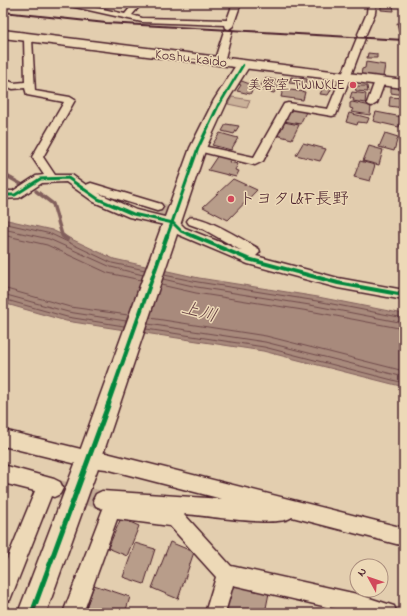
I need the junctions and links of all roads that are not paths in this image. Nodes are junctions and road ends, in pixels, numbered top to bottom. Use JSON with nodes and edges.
{"nodes":[{"id":1,"x":66,"y":3,"type":"edge"},
{"id":2,"x":138,"y":3,"type":"edge"},
{"id":3,"x":237,"y":3,"type":"edge"},
{"id":4,"x":372,"y":3,"type":"edge"},
{"id":5,"x":127,"y":17,"type":"junction"},
{"id":6,"x":228,"y":27,"type":"junction"},
{"id":7,"x":3,"y":34,"type":"edge"},
{"id":8,"x":28,"y":39,"type":"dead end"},
{"id":9,"x":219,"y":62,"type":"junction"},
{"id":10,"x":242,"y":65,"type":"junction"},
{"id":11,"x":346,"y":76,"type":"junction"},
{"id":12,"x":380,"y":81,"type":"junction"},
{"id":13,"x":3,"y":82,"type":"edge"},
{"id":14,"x":404,"y":84,"type":"edge"},
{"id":15,"x":30,"y":85,"type":"junction"},
{"id":16,"x":372,"y":103,"type":"dead end"},
{"id":17,"x":198,"y":148,"type":"junction"},
{"id":18,"x":68,"y":178,"type":"junction"},
{"id":19,"x":52,"y":179,"type":"junction"},
{"id":20,"x":3,"y":195,"type":"edge"},
{"id":21,"x":157,"y":207,"type":"tunnel mouth"},
{"id":22,"x":193,"y":221,"type":"tunnel mouth"},
{"id":23,"x":171,"y":227,"type":"junction"},
{"id":24,"x":286,"y":269,"type":"junction"},
{"id":25,"x":404,"y":295,"type":"edge"},
{"id":26,"x":3,"y":438,"type":"edge"},
{"id":27,"x":91,"y":455,"type":"junction"},
{"id":28,"x":3,"y":474,"type":"edge"},
{"id":29,"x":108,"y":503,"type":"junction"},
{"id":30,"x":306,"y":512,"type":"junction"},
{"id":31,"x":404,"y":536,"type":"edge"},
{"id":32,"x":226,"y":574,"type":"junction"},
{"id":33,"x":3,"y":593,"type":"edge"},
{"id":34,"x":357,"y":608,"type":"edge"},
{"id":35,"x":32,"y":613,"type":"edge"},
{"id":36,"x":73,"y":613,"type":"edge"},
{"id":37,"x":215,"y":613,"type":"edge"},
{"id":38,"x":387,"y":613,"type":"edge"}],
"edges":[{"from":1,"to":5,"type":"street"},
{"from":2,"to":5,"type":"street"},
{"from":3,"to":6,"type":"street"},
{"from":4,"to":11,"type":"street"},
{"from":5,"to":6,"type":"street"},
{"from":6,"to":9,"type":"street"},
{"from":7,"to":9,"type":"highway","name":"Koshu-kaido"},
{"from":8,"to":15,"type":"street"},
{"from":9,"to":10,"type":"highway","name":"Koshu-kaido"},
{"from":10,"to":11,"type":"highway","name":"Koshu-kaido"},
{"from":10,"to":17,"type":"street"},
{"from":11,"to":12,"type":"highway","name":"Koshu-kaido"},
{"from":11,"to":17,"type":"street"},
{"from":12,"to":14,"type":"highway","name":"Koshu-kaido"},
{"from":12,"to":16,"type":"street"},
{"from":13,"to":15,"type":"street"},
{"from":15,"to":19,"type":"street"},
{"from":17,"to":23,"type":"street"},
{"from":18,"to":19,"type":"street"},
{"from":18,"to":21,"type":"street"},
{"from":18,"to":23,"type":"street"},
{"from":19,"to":20,"type":"street"},
{"from":22,"to":24,"type":"street"},
{"from":23,"to":24,"type":"street"},
{"from":23,"to":27,"type":"street"},
{"from":24,"to":25,"type":"street"},
{"from":26,"to":27,"type":"street"},
{"from":27,"to":30,"type":"street"},
{"from":27,"to":35,"type":"street"},
{"from":28,"to":33,"type":"street"},
{"from":29,"to":30,"type":"street"},
{"from":29,"to":32,"type":"street"},
{"from":29,"to":36,"type":"street"},
{"from":30,"to":31,"type":"street"},
{"from":32,"to":34,"type":"street"},
{"from":32,"to":37,"type":"street"},
{"from":34,"to":38,"type":"street"}]}
